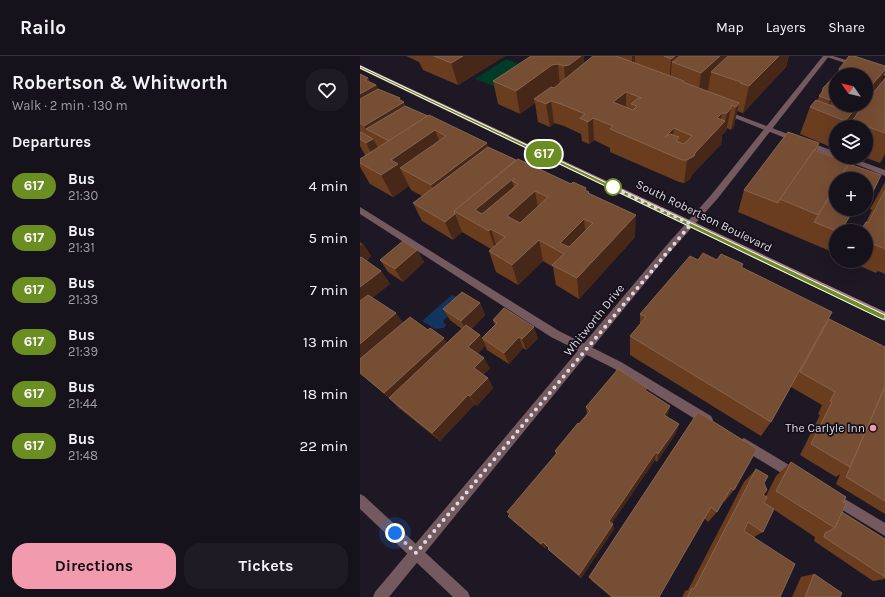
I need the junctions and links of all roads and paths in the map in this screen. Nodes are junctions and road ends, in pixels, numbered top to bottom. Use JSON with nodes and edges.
{"nodes":[{"id":1,"x":826,"y":56,"type":"edge"},
{"id":2,"x":360,"y":67,"type":"edge"},
{"id":3,"x":885,"y":74,"type":"edge"},
{"id":4,"x":719,"y":110,"type":"edge"},
{"id":5,"x":768,"y":128,"type":"junction"},
{"id":6,"x":829,"y":151,"type":"edge"},
{"id":7,"x":861,"y":164,"type":"edge"},
{"id":8,"x":885,"y":173,"type":"edge"},
{"id":9,"x":360,"y":210,"type":"edge"},
{"id":10,"x":691,"y":224,"type":"junction"},
{"id":11,"x":885,"y":317,"type":"edge"},
{"id":12,"x":586,"y":350,"type":"junction"},
{"id":13,"x":718,"y":427,"type":"edge"},
{"id":14,"x":738,"y":439,"type":"edge"},
{"id":15,"x":805,"y":481,"type":"edge"},
{"id":16,"x":825,"y":493,"type":"edge"},
{"id":17,"x":360,"y":500,"type":"edge"},
{"id":18,"x":885,"y":530,"type":"edge"},
{"id":19,"x":416,"y":553,"type":"junction"},
{"id":20,"x":380,"y":597,"type":"edge"},
{"id":21,"x":463,"y":597,"type":"edge"}],
"edges":[{"from":1,"to":3,"type":"street"},
{"from":1,"to":5,"type":"street","name":"Whitworth Drive"},
{"from":2,"to":10,"type":"main road","name":"South Robertson Boulevard"},
{"from":4,"to":5,"type":"street"},
{"from":5,"to":6,"type":"street"},
{"from":5,"to":10,"type":"street","name":"Whitworth Drive"},
{"from":7,"to":8,"type":"street"},
{"from":9,"to":12,"type":"street"},
{"from":10,"to":11,"type":"main road","name":"South Robertson Boulevard"},
{"from":10,"to":12,"type":"street","name":"Whitworth Drive"},
{"from":12,"to":13,"type":"street"},
{"from":12,"to":19,"type":"street","name":"Whitworth Drive"},
{"from":14,"to":15,"type":"street"},
{"from":16,"to":18,"type":"street"},
{"from":17,"to":19,"type":"street"},
{"from":19,"to":20,"type":"street","name":"Whitworth Drive"},
{"from":19,"to":21,"type":"street"}]}
